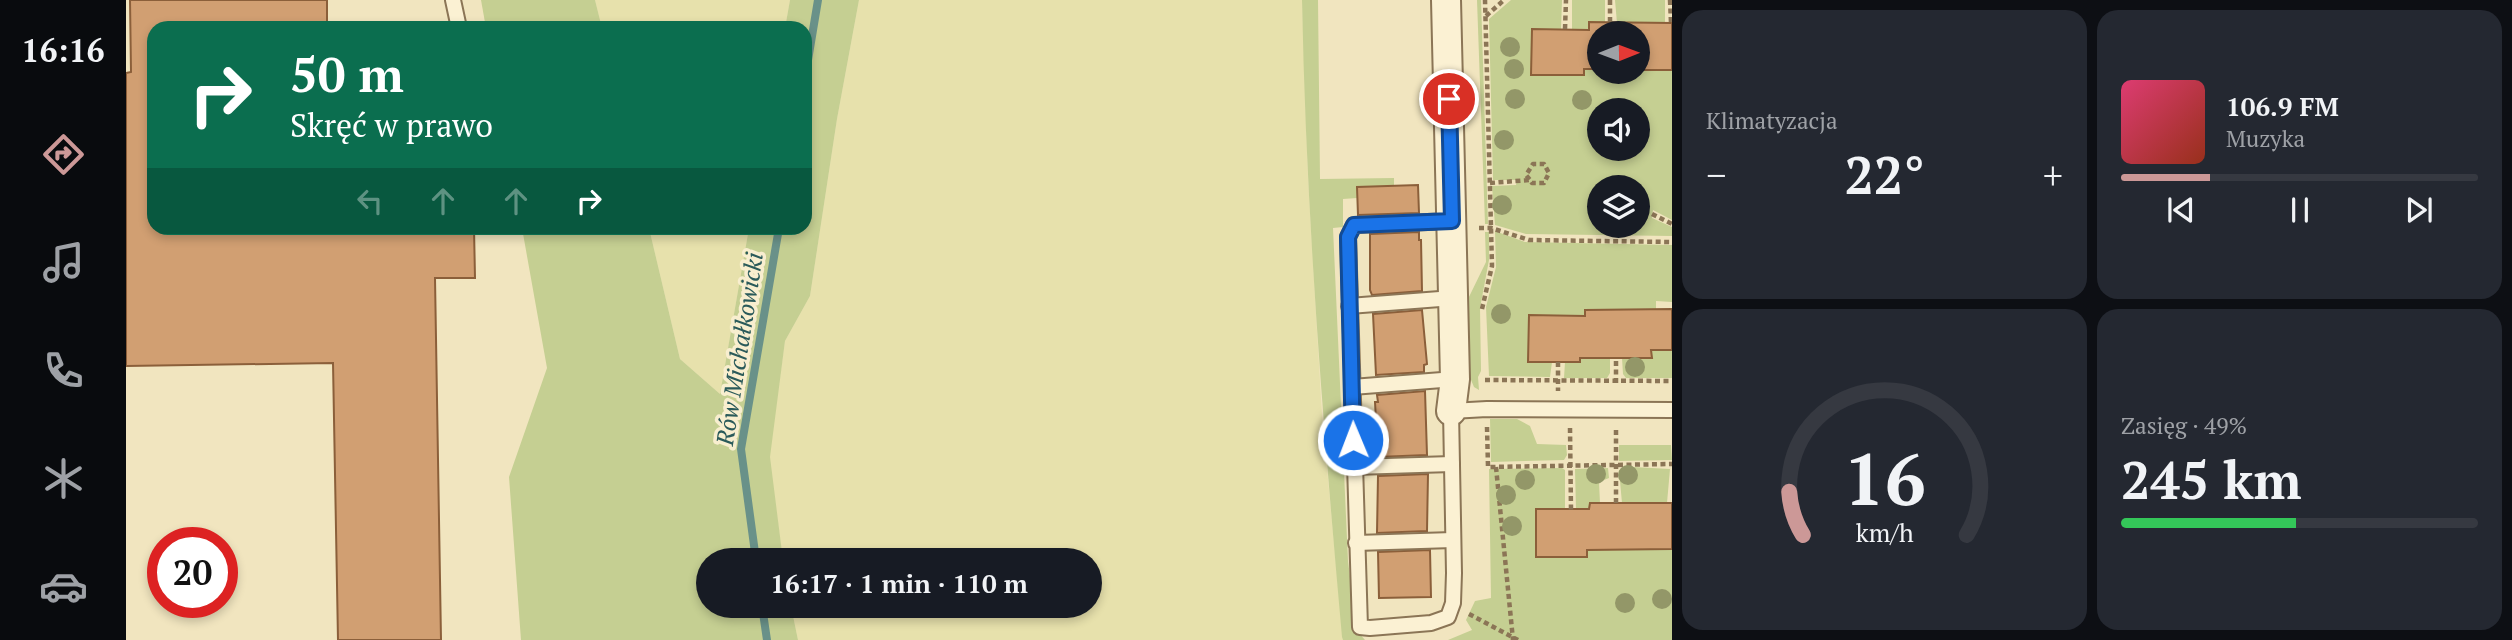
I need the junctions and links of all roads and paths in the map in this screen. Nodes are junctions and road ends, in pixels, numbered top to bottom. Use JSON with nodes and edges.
{"nodes":[{"id":1,"x":453,"y":0,"type":"edge"},
{"id":2,"x":1446,"y":0,"type":"edge"},
{"id":3,"x":1485,"y":0,"type":"edge"},
{"id":4,"x":1504,"y":0,"type":"edge"},
{"id":5,"x":1566,"y":0,"type":"edge"},
{"id":6,"x":1610,"y":0,"type":"edge"},
{"id":7,"x":1670,"y":0,"type":"edge"},
{"id":8,"x":1485,"y":16,"type":"junction"},
{"id":9,"x":458,"y":21,"type":"edge"},
{"id":10,"x":1610,"y":21,"type":"edge"},
{"id":11,"x":1671,"y":23,"type":"edge"},
{"id":12,"x":1565,"y":29,"type":"dead end"},
{"id":13,"x":1530,"y":180,"type":"junction"},
{"id":14,"x":1490,"y":183,"type":"junction"},
{"id":15,"x":1652,"y":214,"type":"dead end"},
{"id":16,"x":1452,"y":221,"type":"junction"},
{"id":17,"x":1672,"y":224,"type":"edge"},
{"id":18,"x":1491,"y":228,"type":"junction"},
{"id":19,"x":1672,"y":242,"type":"edge"},
{"id":20,"x":1453,"y":298,"type":"junction"},
{"id":21,"x":1349,"y":306,"type":"junction"},
{"id":22,"x":1483,"y":320,"type":"dead end"},
{"id":23,"x":1616,"y":358,"type":"dead end"},
{"id":24,"x":1558,"y":362,"type":"dead end"},
{"id":25,"x":1485,"y":368,"type":"dead end"},
{"id":26,"x":1455,"y":379,"type":"junction"},
{"id":27,"x":1672,"y":381,"type":"edge"},
{"id":28,"x":1558,"y":383,"type":"junction"},
{"id":29,"x":1616,"y":383,"type":"junction"},
{"id":30,"x":1352,"y":387,"type":"junction"},
{"id":31,"x":1487,"y":409,"type":"junction"},
{"id":32,"x":1672,"y":410,"type":"edge"},
{"id":33,"x":1451,"y":411,"type":"junction"},
{"id":34,"x":1570,"y":450,"type":"dead end"},
{"id":35,"x":1616,"y":450,"type":"dead end"},
{"id":36,"x":1452,"y":464,"type":"junction"},
{"id":37,"x":1672,"y":464,"type":"edge"},
{"id":38,"x":1570,"y":465,"type":"junction"},
{"id":39,"x":1616,"y":465,"type":"junction"},
{"id":40,"x":1496,"y":466,"type":"junction"},
{"id":41,"x":1354,"y":467,"type":"junction"},
{"id":42,"x":1616,"y":503,"type":"dead end"},
{"id":43,"x":1571,"y":510,"type":"dead end"},
{"id":44,"x":1453,"y":540,"type":"junction"},
{"id":45,"x":1356,"y":543,"type":"junction"},
{"id":46,"x":1451,"y":611,"type":"junction"},
{"id":47,"x":1514,"y":639,"type":"edge"}],
"edges":[{"from":1,"to":9,"type":"lane"},
{"from":2,"to":16,"type":"street"},
{"from":3,"to":8,"type":"path"},
{"from":4,"to":8,"type":"path"},
{"from":5,"to":12,"type":"path"},
{"from":6,"to":10,"type":"path"},
{"from":7,"to":11,"type":"path"},
{"from":8,"to":14,"type":"path"},
{"from":13,"to":13,"type":"path"},
{"from":13,"to":14,"type":"path"},
{"from":14,"to":18,"type":"path"},
{"from":15,"to":17,"type":"path"},
{"from":16,"to":20,"type":"street"},
{"from":16,"to":21,"type":"lane"},
{"from":18,"to":19,"type":"path"},
{"from":18,"to":22,"type":"path"},
{"from":20,"to":21,"type":"lane"},
{"from":20,"to":26,"type":"street"},
{"from":21,"to":30,"type":"lane"},
{"from":23,"to":29,"type":"path"},
{"from":24,"to":28,"type":"path"},
{"from":25,"to":28,"type":"path"},
{"from":26,"to":30,"type":"lane"},
{"from":26,"to":33,"type":"street"},
{"from":27,"to":29,"type":"path"},
{"from":28,"to":29,"type":"path"},
{"from":30,"to":41,"type":"lane"},
{"from":31,"to":32,"type":"lane"},
{"from":31,"to":33,"type":"lane"},
{"from":31,"to":40,"type":"path"},
{"from":33,"to":36,"type":"lane"},
{"from":34,"to":38,"type":"path"},
{"from":35,"to":39,"type":"path"},
{"from":36,"to":41,"type":"lane"},
{"from":36,"to":44,"type":"lane"},
{"from":37,"to":39,"type":"path"},
{"from":38,"to":39,"type":"path"},
{"from":38,"to":40,"type":"path"},
{"from":38,"to":43,"type":"path"},
{"from":39,"to":42,"type":"path"},
{"from":40,"to":47,"type":"path"},
{"from":41,"to":45,"type":"lane"},
{"from":44,"to":45,"type":"lane"},
{"from":44,"to":46,"type":"lane"},
{"from":45,"to":46,"type":"lane"},
{"from":46,"to":47,"type":"path"}]}
